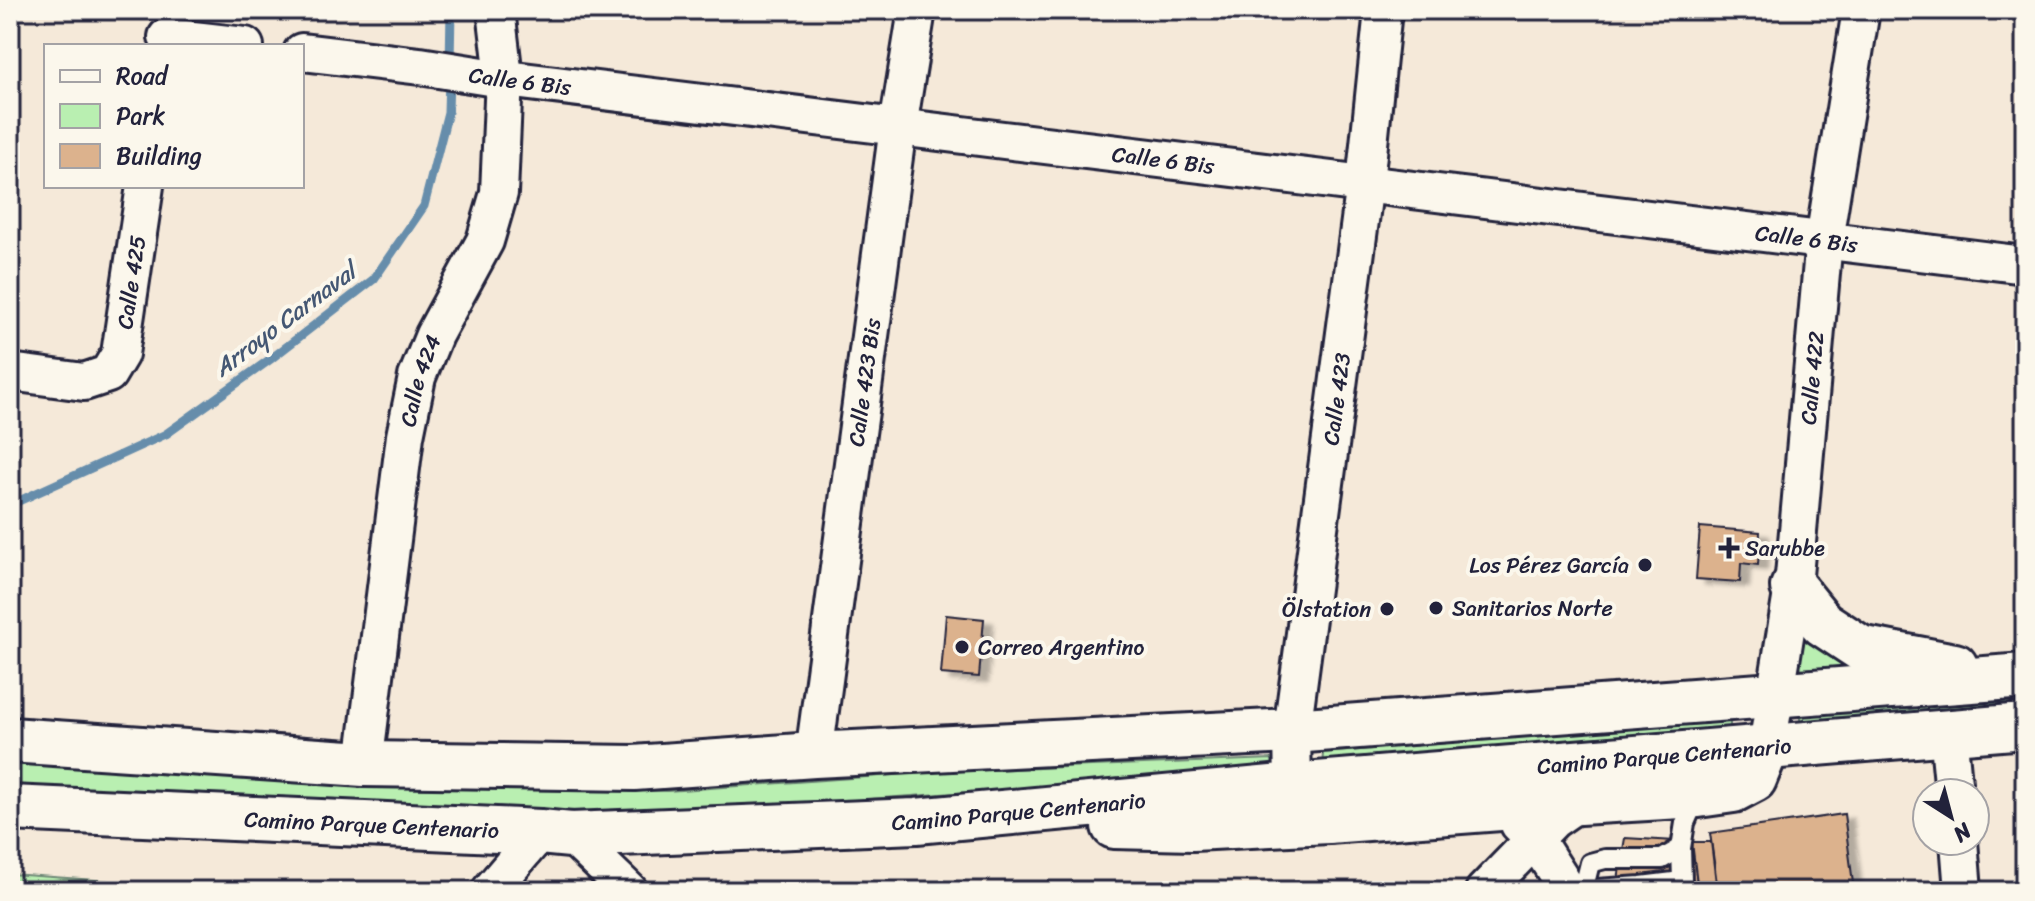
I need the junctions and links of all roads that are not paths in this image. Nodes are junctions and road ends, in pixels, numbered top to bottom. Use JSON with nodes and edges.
{"nodes":[{"id":1,"x":496,"y":10,"type":"edge"},
{"id":2,"x":917,"y":10,"type":"edge"},
{"id":3,"x":1383,"y":10,"type":"edge"},
{"id":4,"x":1861,"y":10,"type":"edge"},
{"id":5,"x":167,"y":31,"type":"edge"},
{"id":6,"x":235,"y":44,"type":"edge"},
{"id":7,"x":304,"y":52,"type":"edge"},
{"id":8,"x":497,"y":77,"type":"junction"},
{"id":9,"x":898,"y":127,"type":"junction"},
{"id":10,"x":1365,"y":183,"type":"junction"},
{"id":11,"x":145,"y":188,"type":"edge"},
{"id":12,"x":1824,"y":240,"type":"junction"},
{"id":13,"x":2025,"y":265,"type":"edge"},
{"id":14,"x":10,"y":372,"type":"edge"},
{"id":15,"x":1793,"y":587,"type":"junction"},
{"id":16,"x":2019,"y":676,"type":"edge"},
{"id":17,"x":1775,"y":695,"type":"junction"},
{"id":18,"x":2025,"y":726,"type":"edge"},
{"id":19,"x":1292,"y":731,"type":"junction"},
{"id":20,"x":1948,"y":732,"type":"junction"},
{"id":21,"x":10,"y":740,"type":"edge"},
{"id":22,"x":1767,"y":747,"type":"junction"},
{"id":23,"x":814,"y":755,"type":"junction"},
{"id":24,"x":364,"y":764,"type":"junction"},
{"id":25,"x":1952,"y":777,"type":"edge"},
{"id":26,"x":1293,"y":786,"type":"junction"},
{"id":27,"x":1698,"y":795,"type":"junction"},
{"id":28,"x":1579,"y":802,"type":"junction"},
{"id":29,"x":10,"y":808,"type":"edge"},
{"id":30,"x":1502,"y":808,"type":"junction"},
{"id":31,"x":916,"y":821,"type":"junction"},
{"id":32,"x":1328,"y":821,"type":"junction"},
{"id":33,"x":556,"y":833,"type":"junction"},
{"id":34,"x":1535,"y":839,"type":"junction"},
{"id":35,"x":1681,"y":848,"type":"junction"},
{"id":36,"x":1960,"y":857,"type":"edge"},
{"id":37,"x":1681,"y":886,"type":"edge"},
{"id":38,"x":1573,"y":889,"type":"edge"},
{"id":39,"x":490,"y":891,"type":"edge"},
{"id":40,"x":629,"y":891,"type":"edge"},
{"id":41,"x":1484,"y":891,"type":"edge"},
{"id":42,"x":1963,"y":891,"type":"edge"}],
"edges":[{"from":1,"to":8,"type":"street","name":"Calle 424"},
{"from":2,"to":9,"type":"street","name":"Calle 423 Bis"},
{"from":3,"to":10,"type":"street","name":"Calle 423"},
{"from":4,"to":12,"type":"street","name":"Calle 422"},
{"from":5,"to":6,"type":"street"},
{"from":7,"to":8,"type":"street","name":"Calle 6 Bis"},
{"from":8,"to":9,"type":"street","name":"Calle 6 Bis"},
{"from":8,"to":24,"type":"street","name":"Calle 424"},
{"from":9,"to":10,"type":"street","name":"Calle 6 Bis"},
{"from":9,"to":23,"type":"street","name":"Calle 423 Bis"},
{"from":10,"to":12,"type":"street","name":"Calle 6 Bis"},
{"from":10,"to":19,"type":"street","name":"Calle 423"},
{"from":11,"to":14,"type":"street","name":"Calle 425"},
{"from":12,"to":13,"type":"street","name":"Calle 6 Bis"},
{"from":12,"to":15,"type":"street","name":"Calle 422"},
{"from":15,"to":16,"type":"main road"},
{"from":15,"to":17,"type":"street","name":"Calle 422"},
{"from":16,"to":17,"type":"main road"},
{"from":17,"to":19,"type":"main road"},
{"from":17,"to":22,"type":"street","name":"Calle 422"},
{"from":18,"to":20,"type":"main road","name":"Camino Parque Centenario"},
{"from":19,"to":23,"type":"main road"},
{"from":19,"to":26,"type":"street","name":"Calle 423"},
{"from":20,"to":22,"type":"main road","name":"Camino Parque Centenario"},
{"from":20,"to":25,"type":"street"},
{"from":21,"to":24,"type":"main road"},
{"from":22,"to":26,"type":"main road","name":"Camino Parque Centenario"},
{"from":22,"to":27,"type":"main road"},
{"from":23,"to":24,"type":"main road"},
{"from":26,"to":31,"type":"main road","name":"Camino Parque Centenario"},
{"from":26,"to":32,"type":"main road"},
{"from":27,"to":28,"type":"main road"},
{"from":27,"to":35,"type":"lane"},
{"from":28,"to":30,"type":"main road"},
{"from":28,"to":34,"type":"street"},
{"from":29,"to":33,"type":"main road","name":"Camino Parque Centenario"},
{"from":30,"to":32,"type":"main road"},
{"from":30,"to":34,"type":"street"},
{"from":31,"to":32,"type":"main road"},
{"from":31,"to":33,"type":"main road","name":"Camino Parque Centenario"},
{"from":33,"to":39,"type":"street"},
{"from":33,"to":40,"type":"street"},
{"from":34,"to":38,"type":"street"},
{"from":34,"to":41,"type":"street"},
{"from":35,"to":37,"type":"lane"},
{"from":35,"to":38,"type":"lane"},
{"from":36,"to":42,"type":"street"},
{"from":37,"to":38,"type":"lane"}]}
